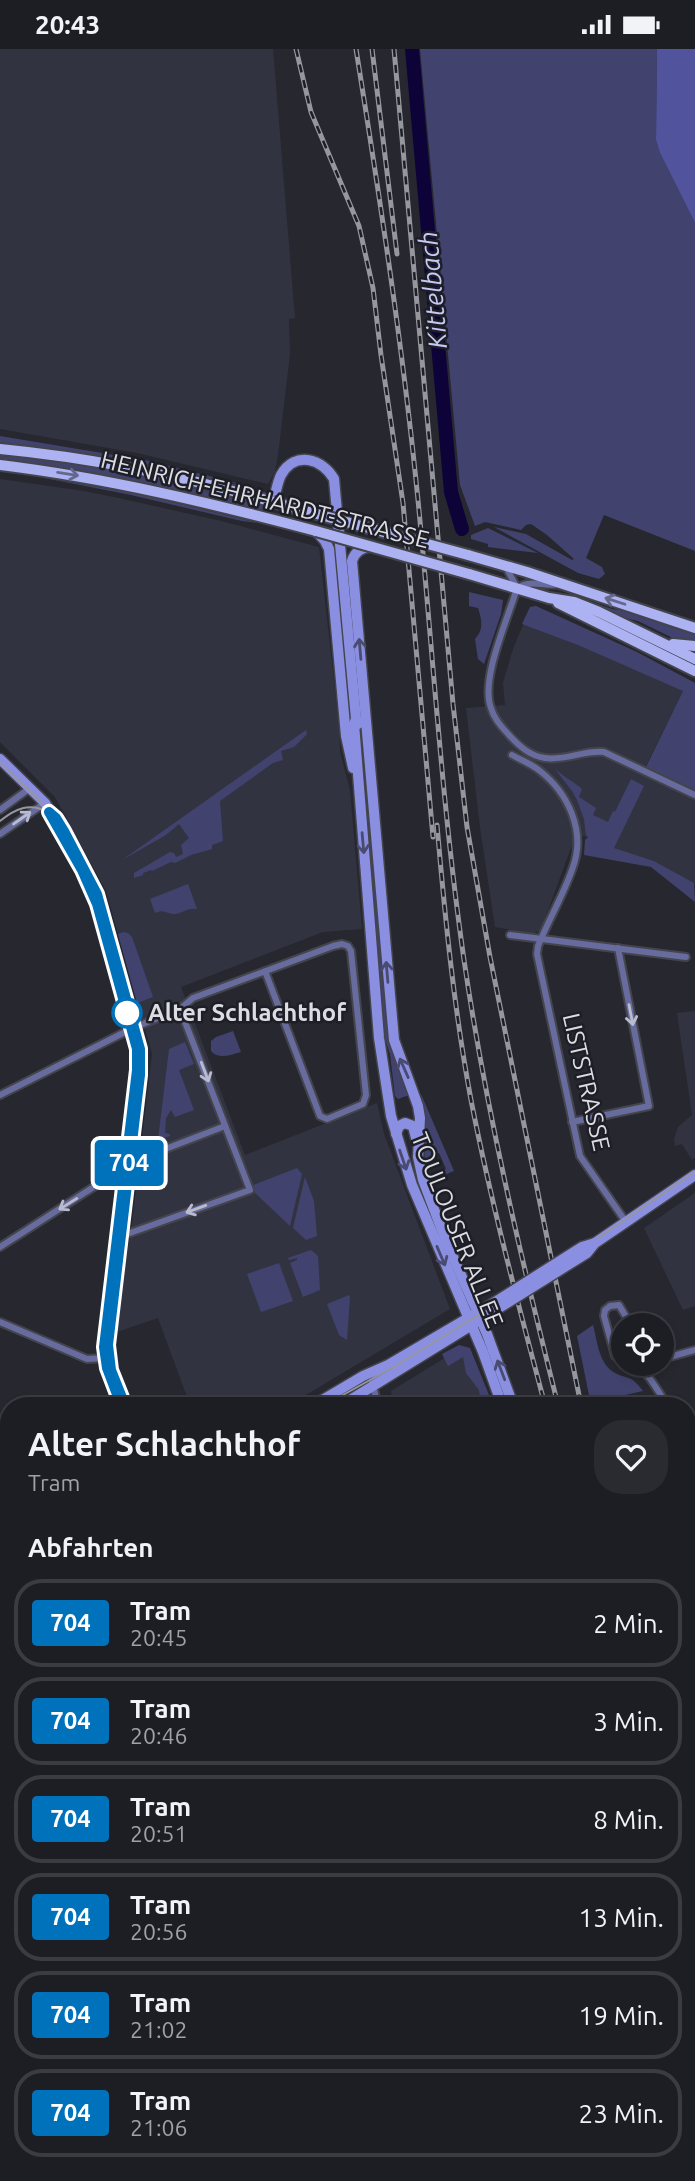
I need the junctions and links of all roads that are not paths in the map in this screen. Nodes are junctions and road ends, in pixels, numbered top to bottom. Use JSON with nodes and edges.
{"nodes":[{"id":1,"x":0,"y":449,"type":"edge"},
{"id":2,"x":0,"y":465,"type":"edge"},
{"id":3,"x":271,"y":501,"type":"junction"},
{"id":4,"x":316,"y":531,"type":"junction"},
{"id":5,"x":370,"y":546,"type":"junction"},
{"id":6,"x":505,"y":566,"type":"junction"},
{"id":7,"x":563,"y":584,"type":"junction"},
{"id":8,"x":517,"y":588,"type":"junction"},
{"id":9,"x":549,"y":599,"type":"junction"},
{"id":10,"x":695,"y":628,"type":"edge"},
{"id":11,"x":663,"y":643,"type":"junction"},
{"id":12,"x":695,"y":646,"type":"edge"},
{"id":13,"x":695,"y":659,"type":"edge"},
{"id":14,"x":695,"y":671,"type":"edge"},
{"id":15,"x":356,"y":719,"type":"junction"},
{"id":16,"x":512,"y":755,"type":"dead end"},
{"id":17,"x":0,"y":759,"type":"edge"},
{"id":18,"x":357,"y":775,"type":"junction"},
{"id":19,"x":370,"y":782,"type":"junction"},
{"id":20,"x":30,"y":787,"type":"junction"},
{"id":21,"x":695,"y":795,"type":"edge"},
{"id":22,"x":45,"y":803,"type":"junction"},
{"id":23,"x":0,"y":810,"type":"edge"},
{"id":24,"x":0,"y":834,"type":"edge"},
{"id":25,"x":510,"y":935,"type":"dead end"},
{"id":26,"x":541,"y":940,"type":"junction"},
{"id":27,"x":618,"y":948,"type":"junction"},
{"id":28,"x":686,"y":957,"type":"dead end"},
{"id":29,"x":265,"y":971,"type":"junction"},
{"id":30,"x":180,"y":1009,"type":"junction"},
{"id":31,"x":133,"y":1028,"type":"junction"},
{"id":32,"x":0,"y":1095,"type":"edge"},
{"id":33,"x":572,"y":1122,"type":"junction"},
{"id":34,"x":225,"y":1126,"type":"junction"},
{"id":35,"x":396,"y":1135,"type":"junction"},
{"id":36,"x":418,"y":1150,"type":"junction"},
{"id":37,"x":128,"y":1158,"type":"junction"},
{"id":38,"x":126,"y":1170,"type":"junction"},
{"id":39,"x":695,"y":1175,"type":"edge"},
{"id":40,"x":626,"y":1222,"type":"junction"},
{"id":41,"x":119,"y":1233,"type":"junction"},
{"id":42,"x":0,"y":1247,"type":"edge"},
{"id":43,"x":624,"y":1313,"type":"edge"},
{"id":44,"x":482,"y":1314,"type":"junction"},
{"id":45,"x":0,"y":1322,"type":"edge"},
{"id":46,"x":469,"y":1322,"type":"junction"},
{"id":47,"x":611,"y":1341,"type":"edge"},
{"id":48,"x":695,"y":1350,"type":"edge"},
{"id":49,"x":674,"y":1356,"type":"edge"},
{"id":50,"x":107,"y":1358,"type":"junction"},
{"id":51,"x":388,"y":1365,"type":"junction"},
{"id":52,"x":646,"y":1376,"type":"edge"},
{"id":53,"x":373,"y":1386,"type":"junction"},
{"id":54,"x":120,"y":1397,"type":"edge"},
{"id":55,"x":328,"y":1397,"type":"edge"},
{"id":56,"x":355,"y":1397,"type":"edge"},
{"id":57,"x":376,"y":1397,"type":"edge"},
{"id":58,"x":499,"y":1397,"type":"edge"},
{"id":59,"x":510,"y":1397,"type":"edge"},
{"id":60,"x":661,"y":1397,"type":"edge"}],
"edges":[{"from":1,"to":3,"type":"main road","name":"HEINRICH-EHRHARDT-STRASSE"},
{"from":2,"to":4,"type":"main road","name":"HEINRICH-EHRHARDT-STRASSE","one_way":true},
{"from":3,"to":6,"type":"main road","name":"HEINRICH-EHRHARDT-STRASSE","bridge":true},
{"from":3,"to":15,"type":"main road"},
{"from":4,"to":5,"type":"main road","name":"HEINRICH-EHRHARDT-STRASSE","bridge":true},
{"from":4,"to":18,"type":"main road"},
{"from":5,"to":8,"type":"main road","name":"HEINRICH-EHRHARDT-STRASSE","bridge":true},
{"from":19,"to":5,"type":"main road","one_way":true},
{"from":6,"to":7,"type":"main road","name":"HEINRICH-EHRHARDT-STRASSE"},
{"from":6,"to":8,"type":"street"},
{"from":7,"to":8,"type":"street"},
{"from":10,"to":7,"type":"main road","name":"HEINRICH-EHRHARDT-STRASSE","one_way":true},
{"from":8,"to":9,"type":"main road","name":"HEINRICH-EHRHARDT-STRASSE"},
{"from":8,"to":21,"type":"street"},
{"from":9,"to":11,"type":"main road"},
{"from":9,"to":14,"type":"main road"},
{"from":11,"to":12,"type":"main road"},
{"from":11,"to":13,"type":"main road"},
{"from":15,"to":18,"type":"main road"},
{"from":15,"to":19,"type":"main road"},
{"from":16,"to":26,"type":"street","name":"LISTSTRASSE"},
{"from":17,"to":20,"type":"main road"},
{"from":18,"to":35,"type":"main road","name":"TOULOUSER ALLEE","one_way":true},
{"from":36,"to":19,"type":"main road","name":"TOULOUSER ALLEE","one_way":true},
{"from":20,"to":22,"type":"main road"},
{"from":20,"to":23,"type":"street"},
{"from":24,"to":22,"type":"street","one_way":true},
{"from":22,"to":31,"type":"main road"},
{"from":25,"to":26,"type":"street"},
{"from":26,"to":27,"type":"street"},
{"from":26,"to":33,"type":"street","name":"LISTSTRASSE"},
{"from":27,"to":28,"type":"street"},
{"from":27,"to":33,"type":"street","one_way":true},
{"from":29,"to":29,"type":"street"},
{"from":29,"to":30,"type":"street"},
{"from":30,"to":31,"type":"street"},
{"from":30,"to":34,"type":"street","one_way":true},
{"from":31,"to":32,"type":"street"},
{"from":31,"to":37,"type":"main road"},
{"from":33,"to":40,"type":"street","name":"LISTSTRASSE"},
{"from":34,"to":37,"type":"street"},
{"from":34,"to":41,"type":"street","one_way":true},
{"from":35,"to":36,"type":"main road"},
{"from":35,"to":46,"type":"main road","name":"TOULOUSER ALLEE","one_way":true},
{"from":36,"to":44,"type":"main road","name":"TOULOUSER ALLEE"},
{"from":37,"to":38,"type":"main road"},
{"from":38,"to":41,"type":"main road"},
{"from":38,"to":42,"type":"street","one_way":true},
{"from":39,"to":40,"type":"main road"},
{"from":40,"to":44,"type":"main road","bridge":true},
{"from":41,"to":50,"type":"main road"},
{"from":43,"to":47,"type":"street"},
{"from":44,"to":46,"type":"main road"},
{"from":59,"to":44,"type":"main road","name":"TOULOUSER ALLEE","one_way":true},
{"from":45,"to":50,"type":"street"},
{"from":46,"to":51,"type":"main road"},
{"from":46,"to":53,"type":"main road"},
{"from":46,"to":58,"type":"main road","name":"TOULOUSER ALLEE"},
{"from":48,"to":49,"type":"street"},
{"from":50,"to":54,"type":"main road"},
{"from":51,"to":53,"type":"street"},
{"from":51,"to":55,"type":"main road"},
{"from":52,"to":60,"type":"street"},
{"from":53,"to":56,"type":"main road"},
{"from":53,"to":57,"type":"street"}]}
